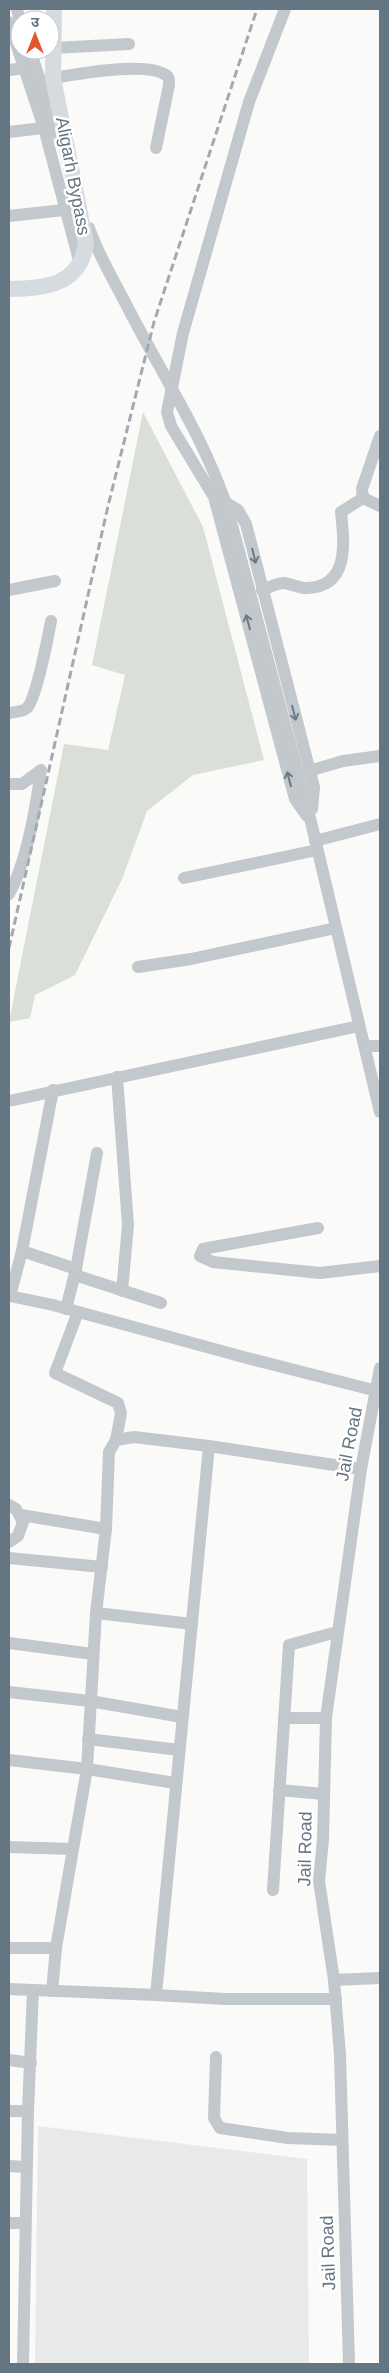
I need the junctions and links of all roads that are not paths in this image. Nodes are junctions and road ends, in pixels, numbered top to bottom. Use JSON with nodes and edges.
{"nodes":[{"id":1,"x":285,"y":9,"type":"edge"},
{"id":2,"x":9,"y":23,"type":"edge"},
{"id":3,"x":129,"y":44,"type":"dead end"},
{"id":4,"x":60,"y":48,"type":"edge"},
{"id":5,"x":33,"y":60,"type":"edge"},
{"id":6,"x":54,"y":60,"type":"edge"},
{"id":7,"x":25,"y":68,"type":"junction"},
{"id":8,"x":9,"y":70,"type":"edge"},
{"id":9,"x":54,"y":78,"type":"junction"},
{"id":10,"x":62,"y":126,"type":"junction"},
{"id":11,"x":44,"y":128,"type":"junction"},
{"id":12,"x":9,"y":132,"type":"edge"},
{"id":13,"x":156,"y":148,"type":"dead end"},
{"id":14,"x":73,"y":209,"type":"junction"},
{"id":15,"x":9,"y":216,"type":"edge"},
{"id":16,"x":9,"y":288,"type":"edge"},
{"id":17,"x":380,"y":436,"type":"edge"},
{"id":18,"x":214,"y":497,"type":"junction"},
{"id":19,"x":364,"y":498,"type":"junction"},
{"id":20,"x":380,"y":506,"type":"edge"},
{"id":21,"x":55,"y":581,"type":"dead end"},
{"id":22,"x":9,"y":590,"type":"edge"},
{"id":23,"x":262,"y":590,"type":"junction"},
{"id":24,"x":51,"y":621,"type":"dead end"},
{"id":25,"x":9,"y":713,"type":"edge"},
{"id":26,"x":380,"y":756,"type":"edge"},
{"id":27,"x":309,"y":771,"type":"junction"},
{"id":28,"x":9,"y":784,"type":"edge"},
{"id":29,"x":311,"y":822,"type":"junction"},
{"id":30,"x":380,"y":824,"type":"edge"},
{"id":31,"x":316,"y":845,"type":"junction"},
{"id":32,"x":184,"y":878,"type":"dead end"},
{"id":33,"x":9,"y":894,"type":"edge"},
{"id":34,"x":336,"y":928,"type":"junction"},
{"id":35,"x":138,"y":966,"type":"dead end"},
{"id":36,"x":359,"y":1026,"type":"junction"},
{"id":37,"x":365,"y":1046,"type":"junction"},
{"id":38,"x":380,"y":1046,"type":"edge"},
{"id":39,"x":117,"y":1077,"type":"junction"},
{"id":40,"x":53,"y":1090,"type":"junction"},
{"id":41,"x":9,"y":1101,"type":"edge"},
{"id":42,"x":380,"y":1112,"type":"edge"},
{"id":43,"x":97,"y":1153,"type":"dead end"},
{"id":44,"x":318,"y":1228,"type":"dead end"},
{"id":45,"x":22,"y":1251,"type":"junction"},
{"id":46,"x":380,"y":1266,"type":"edge"},
{"id":47,"x":75,"y":1272,"type":"junction"},
{"id":48,"x":122,"y":1291,"type":"junction"},
{"id":49,"x":161,"y":1304,"type":"dead end"},
{"id":50,"x":72,"y":1310,"type":"junction"},
{"id":51,"x":380,"y":1368,"type":"edge"},
{"id":52,"x":377,"y":1391,"type":"junction"},
{"id":53,"x":116,"y":1440,"type":"junction"},
{"id":54,"x":210,"y":1446,"type":"junction"},
{"id":55,"x":360,"y":1469,"type":"junction"},
{"id":56,"x":9,"y":1505,"type":"edge"},
{"id":57,"x":21,"y":1515,"type":"junction"},
{"id":58,"x":106,"y":1529,"type":"junction"},
{"id":59,"x":9,"y":1542,"type":"edge"},
{"id":60,"x":9,"y":1558,"type":"edge"},
{"id":61,"x":102,"y":1568,"type":"junction"},
{"id":62,"x":96,"y":1613,"type":"junction"},
{"id":63,"x":192,"y":1624,"type":"junction"},
{"id":64,"x":337,"y":1632,"type":"junction"},
{"id":65,"x":9,"y":1643,"type":"edge"},
{"id":66,"x":93,"y":1654,"type":"junction"},
{"id":67,"x":9,"y":1692,"type":"edge"},
{"id":68,"x":90,"y":1701,"type":"junction"},
{"id":69,"x":182,"y":1717,"type":"junction"},
{"id":70,"x":284,"y":1718,"type":"junction"},
{"id":71,"x":326,"y":1718,"type":"junction"},
{"id":72,"x":88,"y":1739,"type":"junction"},
{"id":73,"x":179,"y":1750,"type":"junction"},
{"id":74,"x":9,"y":1760,"type":"edge"},
{"id":75,"x":87,"y":1769,"type":"junction"},
{"id":76,"x":175,"y":1783,"type":"junction"},
{"id":77,"x":279,"y":1790,"type":"junction"},
{"id":78,"x":324,"y":1794,"type":"junction"},
{"id":79,"x":9,"y":1847,"type":"edge"},
{"id":80,"x":73,"y":1850,"type":"junction"},
{"id":81,"x":273,"y":1890,"type":"dead end"},
{"id":82,"x":9,"y":1948,"type":"edge"},
{"id":83,"x":56,"y":1948,"type":"junction"},
{"id":84,"x":380,"y":1978,"type":"edge"},
{"id":85,"x":334,"y":1980,"type":"junction"},
{"id":86,"x":9,"y":1989,"type":"edge"},
{"id":87,"x":33,"y":1990,"type":"junction"},
{"id":88,"x":52,"y":1991,"type":"junction"},
{"id":89,"x":156,"y":1995,"type":"junction"},
{"id":90,"x":336,"y":1999,"type":"junction"},
{"id":91,"x":216,"y":2057,"type":"dead end"},
{"id":92,"x":9,"y":2060,"type":"edge"},
{"id":93,"x":31,"y":2063,"type":"junction"},
{"id":94,"x":9,"y":2111,"type":"edge"},
{"id":95,"x":28,"y":2111,"type":"junction"},
{"id":96,"x":342,"y":2140,"type":"junction"},
{"id":97,"x":9,"y":2166,"type":"edge"},
{"id":98,"x":26,"y":2167,"type":"junction"},
{"id":99,"x":9,"y":2223,"type":"edge"},
{"id":100,"x":25,"y":2223,"type":"junction"},
{"id":101,"x":23,"y":2364,"type":"edge"},
{"id":102,"x":349,"y":2364,"type":"edge"}],
"edges":[{"from":1,"to":18,"type":"street"},
{"from":2,"to":7,"type":"street"},
{"from":3,"to":4,"type":"street"},
{"from":5,"to":29,"type":"street"},
{"from":6,"to":9,"type":"main road","name":"Aligarh Bypass"},
{"from":7,"to":8,"type":"street"},
{"from":7,"to":11,"type":"street"},
{"from":9,"to":10,"type":"main road","name":"Aligarh Bypass"},
{"from":9,"to":13,"type":"street"},
{"from":10,"to":11,"type":"street"},
{"from":10,"to":14,"type":"main road","name":"Aligarh Bypass"},
{"from":11,"to":12,"type":"street"},
{"from":11,"to":14,"type":"street"},
{"from":14,"to":15,"type":"street"},
{"from":14,"to":16,"type":"main road","name":"Aligarh Bypass"},
{"from":17,"to":19,"type":"street"},
{"from":18,"to":23,"type":"street","one_way":true},
{"from":29,"to":18,"type":"street","one_way":true},
{"from":19,"to":20,"type":"street"},
{"from":19,"to":23,"type":"street"},
{"from":21,"to":22,"type":"street"},
{"from":23,"to":27,"type":"street","one_way":true},
{"from":24,"to":25,"type":"street"},
{"from":26,"to":27,"type":"street"},
{"from":27,"to":29,"type":"street"},
{"from":28,"to":33,"type":"street"},
{"from":29,"to":31,"type":"street"},
{"from":30,"to":31,"type":"street"},
{"from":31,"to":32,"type":"street"},
{"from":31,"to":34,"type":"street"},
{"from":34,"to":35,"type":"street"},
{"from":34,"to":36,"type":"street"},
{"from":36,"to":37,"type":"street"},
{"from":36,"to":39,"type":"street"},
{"from":37,"to":38,"type":"street"},
{"from":37,"to":42,"type":"street"},
{"from":39,"to":40,"type":"street"},
{"from":39,"to":48,"type":"street"},
{"from":40,"to":41,"type":"street"},
{"from":40,"to":45,"type":"street"},
{"from":43,"to":47,"type":"street"},
{"from":44,"to":46,"type":"street"},
{"from":45,"to":47,"type":"street"},
{"from":45,"to":50,"type":"street"},
{"from":47,"to":48,"type":"street"},
{"from":47,"to":50,"type":"street"},
{"from":48,"to":49,"type":"street"},
{"from":50,"to":52,"type":"street"},
{"from":50,"to":53,"type":"street"},
{"from":51,"to":52,"type":"street","name":"Jail Road"},
{"from":52,"to":55,"type":"street","name":"Jail Road"},
{"from":53,"to":54,"type":"street"},
{"from":53,"to":58,"type":"street"},
{"from":54,"to":55,"type":"street"},
{"from":54,"to":63,"type":"street"},
{"from":55,"to":64,"type":"street","name":"Jail Road"},
{"from":56,"to":57,"type":"street"},
{"from":57,"to":58,"type":"street"},
{"from":57,"to":59,"type":"street"},
{"from":58,"to":61,"type":"street"},
{"from":60,"to":61,"type":"street"},
{"from":61,"to":62,"type":"street"},
{"from":62,"to":63,"type":"street"},
{"from":62,"to":66,"type":"street"},
{"from":63,"to":69,"type":"street"},
{"from":64,"to":70,"type":"street"},
{"from":64,"to":71,"type":"street","name":"Jail Road"},
{"from":65,"to":66,"type":"street"},
{"from":66,"to":68,"type":"street"},
{"from":67,"to":68,"type":"street"},
{"from":68,"to":69,"type":"street"},
{"from":68,"to":72,"type":"street"},
{"from":69,"to":73,"type":"street"},
{"from":70,"to":71,"type":"street"},
{"from":70,"to":77,"type":"street"},
{"from":71,"to":78,"type":"street","name":"Jail Road"},
{"from":72,"to":73,"type":"street"},
{"from":72,"to":75,"type":"street"},
{"from":73,"to":76,"type":"street"},
{"from":74,"to":75,"type":"street"},
{"from":75,"to":76,"type":"street"},
{"from":75,"to":80,"type":"street"},
{"from":76,"to":89,"type":"street"},
{"from":77,"to":78,"type":"street"},
{"from":77,"to":81,"type":"street"},
{"from":78,"to":85,"type":"street","name":"Jail Road"},
{"from":79,"to":80,"type":"street"},
{"from":80,"to":83,"type":"street"},
{"from":82,"to":83,"type":"street"},
{"from":83,"to":88,"type":"street"},
{"from":84,"to":85,"type":"street"},
{"from":85,"to":90,"type":"street","name":"Jail Road"},
{"from":86,"to":87,"type":"street"},
{"from":87,"to":88,"type":"street"},
{"from":87,"to":93,"type":"street"},
{"from":88,"to":89,"type":"street"},
{"from":89,"to":90,"type":"street"},
{"from":90,"to":96,"type":"street","name":"Jail Road"},
{"from":91,"to":96,"type":"street"},
{"from":92,"to":93,"type":"street"},
{"from":93,"to":95,"type":"street"},
{"from":94,"to":95,"type":"street"},
{"from":95,"to":98,"type":"street"},
{"from":96,"to":102,"type":"street","name":"Jail Road"},
{"from":97,"to":98,"type":"street"},
{"from":98,"to":100,"type":"street"},
{"from":99,"to":100,"type":"street"},
{"from":100,"to":101,"type":"street"}]}
